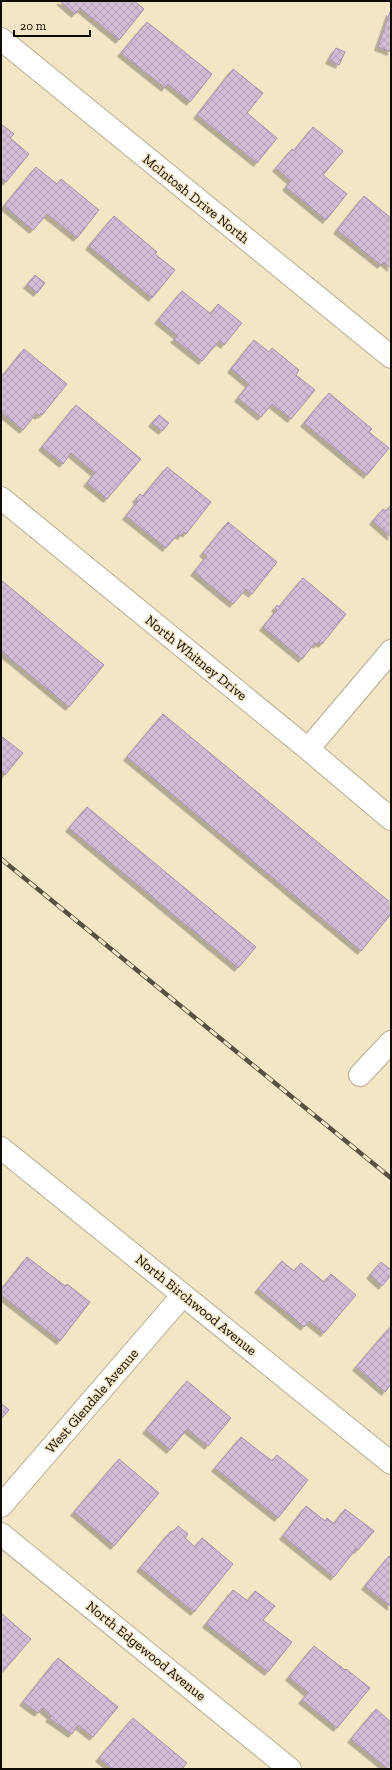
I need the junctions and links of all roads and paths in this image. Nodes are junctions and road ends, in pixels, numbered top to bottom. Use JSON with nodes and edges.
{"nodes":[{"id":1,"x":1,"y":39,"type":"edge"},
{"id":2,"x":391,"y":357,"type":"edge"},
{"id":3,"x":1,"y":498,"type":"edge"},
{"id":4,"x":391,"y":651,"type":"edge"},
{"id":5,"x":308,"y":749,"type":"junction"},
{"id":6,"x":391,"y":819,"type":"edge"},
{"id":7,"x":391,"y":1042,"type":"edge"},
{"id":8,"x":360,"y":1075,"type":"dead end"},
{"id":9,"x":1,"y":1148,"type":"edge"},
{"id":10,"x":183,"y":1295,"type":"junction"},
{"id":11,"x":391,"y":1463,"type":"edge"},
{"id":12,"x":1,"y":1506,"type":"edge"},
{"id":13,"x":1,"y":1534,"type":"edge"},
{"id":14,"x":290,"y":1769,"type":"edge"}],
"edges":[{"from":1,"to":2,"type":"street","name":"McIntosh Drive North"},
{"from":3,"to":5,"type":"street","name":"North Whitney Drive"},
{"from":4,"to":5,"type":"street"},
{"from":5,"to":6,"type":"street","name":"North Whitney Drive"},
{"from":7,"to":8,"type":"street"},
{"from":9,"to":10,"type":"street","name":"North Birchwood Avenue"},
{"from":10,"to":11,"type":"street","name":"North Birchwood Avenue"},
{"from":10,"to":12,"type":"street","name":"West Glendale Avenue"},
{"from":13,"to":14,"type":"street","name":"North Edgewood Avenue"}]}
